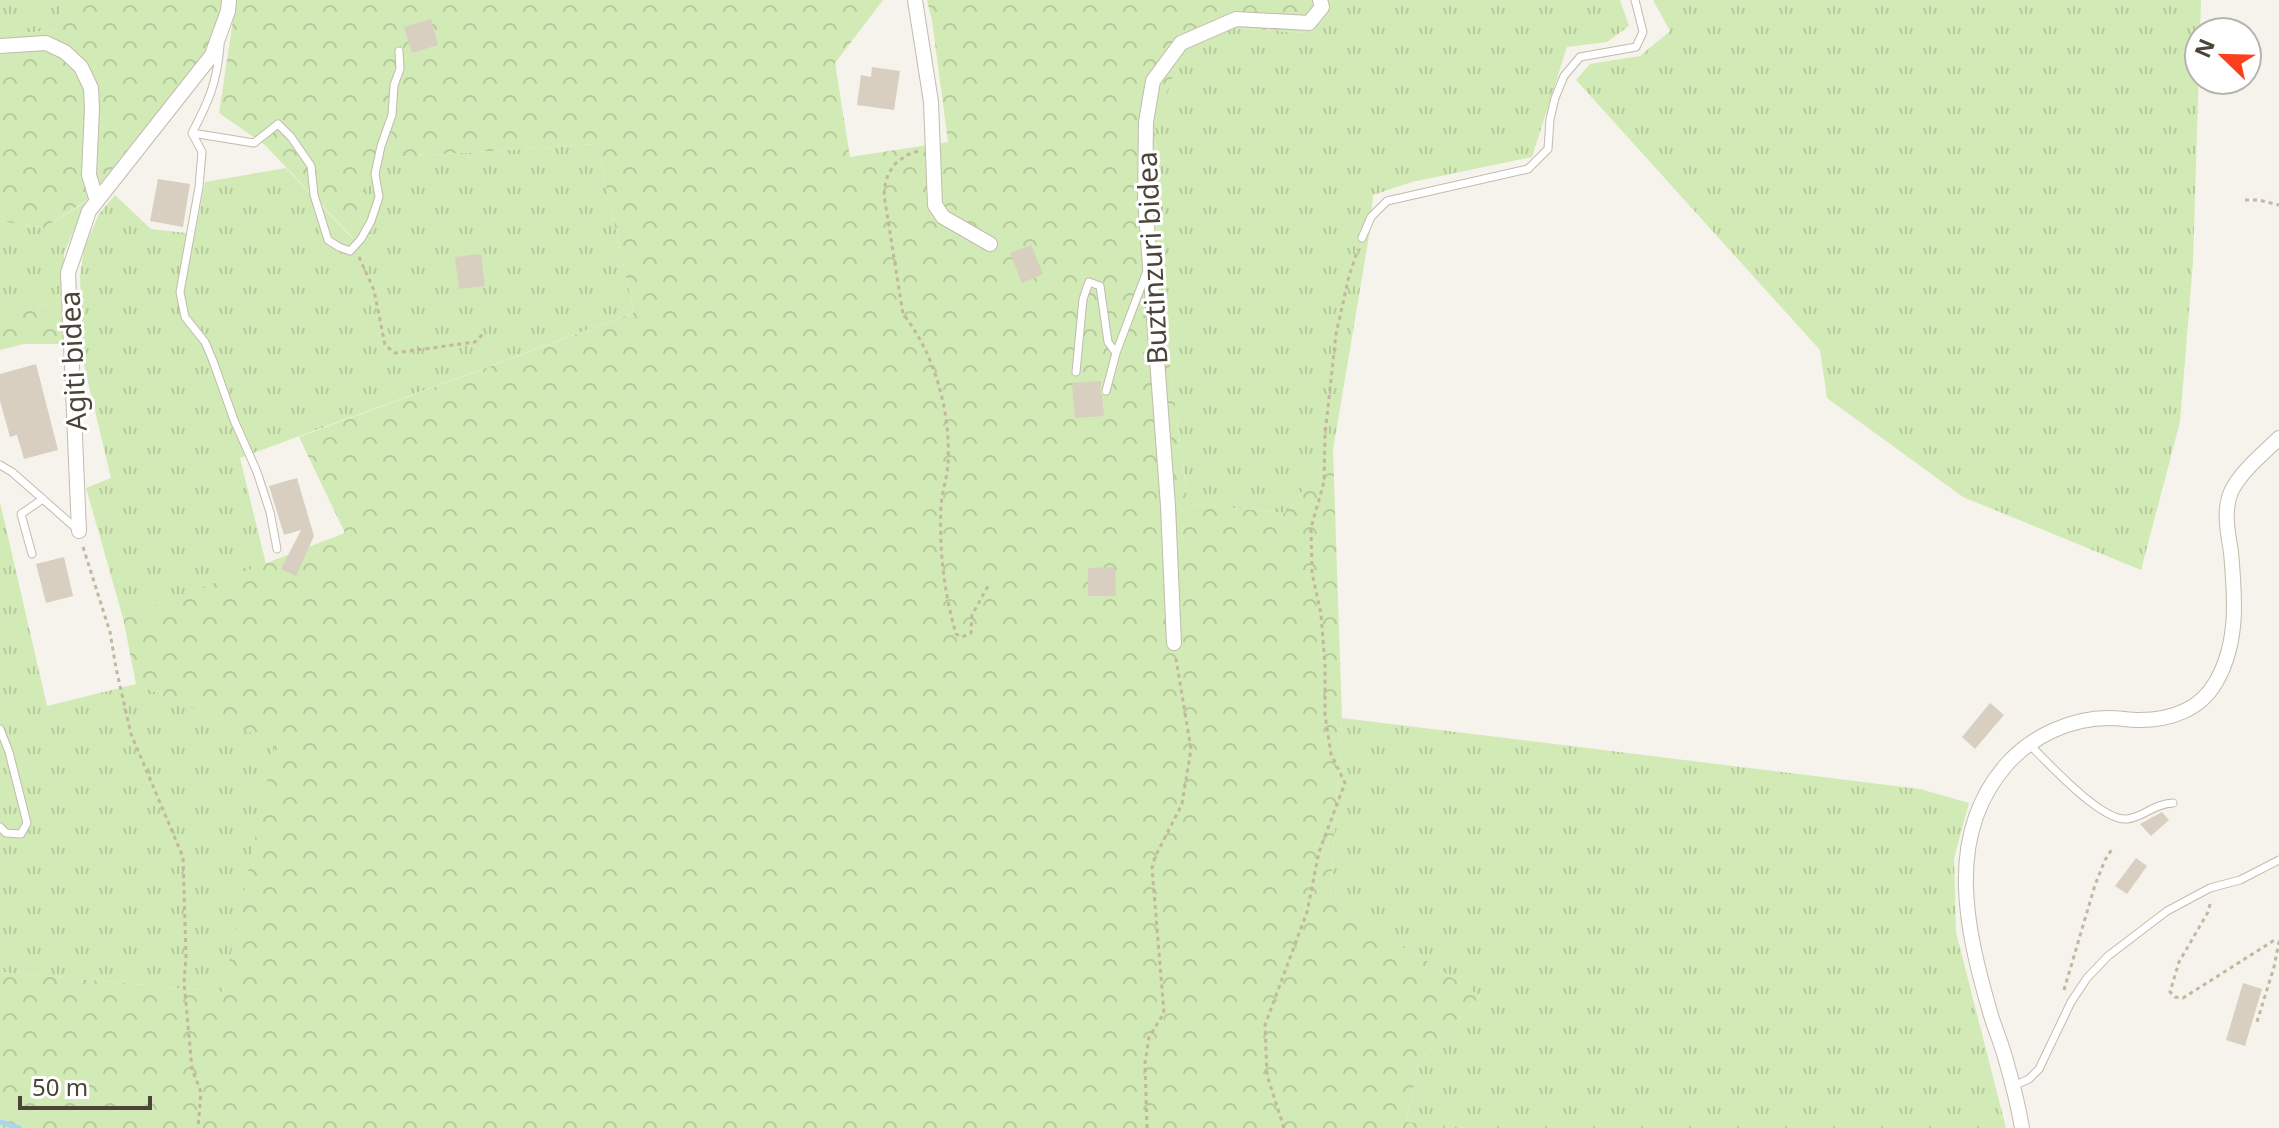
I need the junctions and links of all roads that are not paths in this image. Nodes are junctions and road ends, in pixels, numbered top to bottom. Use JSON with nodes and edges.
{"nodes":[{"id":1,"x":229,"y":0,"type":"edge"},
{"id":2,"x":915,"y":0,"type":"edge"},
{"id":3,"x":1320,"y":0,"type":"edge"},
{"id":4,"x":1635,"y":0,"type":"edge"},
{"id":5,"x":222,"y":28,"type":"junction"},
{"id":6,"x":0,"y":46,"type":"edge"},
{"id":7,"x":399,"y":51,"type":"dead end"},
{"id":8,"x":192,"y":133,"type":"junction"},
{"id":9,"x":97,"y":201,"type":"junction"},
{"id":10,"x":1362,"y":238,"type":"road end"},
{"id":11,"x":990,"y":244,"type":"dead end"},
{"id":12,"x":1150,"y":265,"type":"junction"},
{"id":13,"x":1116,"y":353,"type":"junction"},
{"id":14,"x":1076,"y":372,"type":"dead end"},
{"id":15,"x":1106,"y":391,"type":"dead end"},
{"id":16,"x":2279,"y":438,"type":"edge"},
{"id":17,"x":0,"y":465,"type":"edge"},
{"id":18,"x":43,"y":499,"type":"junction"},
{"id":19,"x":79,"y":531,"type":"joint"},
{"id":20,"x":277,"y":549,"type":"dead end"},
{"id":21,"x":32,"y":554,"type":"dead end"},
{"id":22,"x":1174,"y":643,"type":"road end"},
{"id":23,"x":0,"y":729,"type":"edge"},
{"id":24,"x":2028,"y":744,"type":"junction"},
{"id":25,"x":2173,"y":803,"type":"dead end"},
{"id":26,"x":0,"y":827,"type":"edge"},
{"id":27,"x":2279,"y":860,"type":"edge"},
{"id":28,"x":2013,"y":1086,"type":"junction"},
{"id":29,"x":2022,"y":1128,"type":"edge"}],
"edges":[{"from":1,"to":5,"type":"street","name":"Agiti bidea"},
{"from":2,"to":11,"type":"street"},
{"from":3,"to":12,"type":"street","name":"Buztinzuri bidea"},
{"from":4,"to":10,"type":"lane"},
{"from":5,"to":8,"type":"lane"},
{"from":5,"to":9,"type":"street","name":"Agiti bidea"},
{"from":6,"to":9,"type":"street"},
{"from":7,"to":8,"type":"lane"},
{"from":8,"to":20,"type":"lane"},
{"from":9,"to":19,"type":"street","name":"Agiti bidea"},
{"from":12,"to":13,"type":"lane"},
{"from":12,"to":22,"type":"street","name":"Buztinzuri bidea"},
{"from":13,"to":14,"type":"lane"},
{"from":13,"to":15,"type":"lane"},
{"from":16,"to":24,"type":"street"},
{"from":17,"to":18,"type":"lane"},
{"from":18,"to":19,"type":"lane"},
{"from":18,"to":21,"type":"lane"},
{"from":23,"to":26,"type":"lane"},
{"from":24,"to":25,"type":"lane"},
{"from":24,"to":28,"type":"street"},
{"from":27,"to":28,"type":"lane"},
{"from":28,"to":29,"type":"street"}]}
